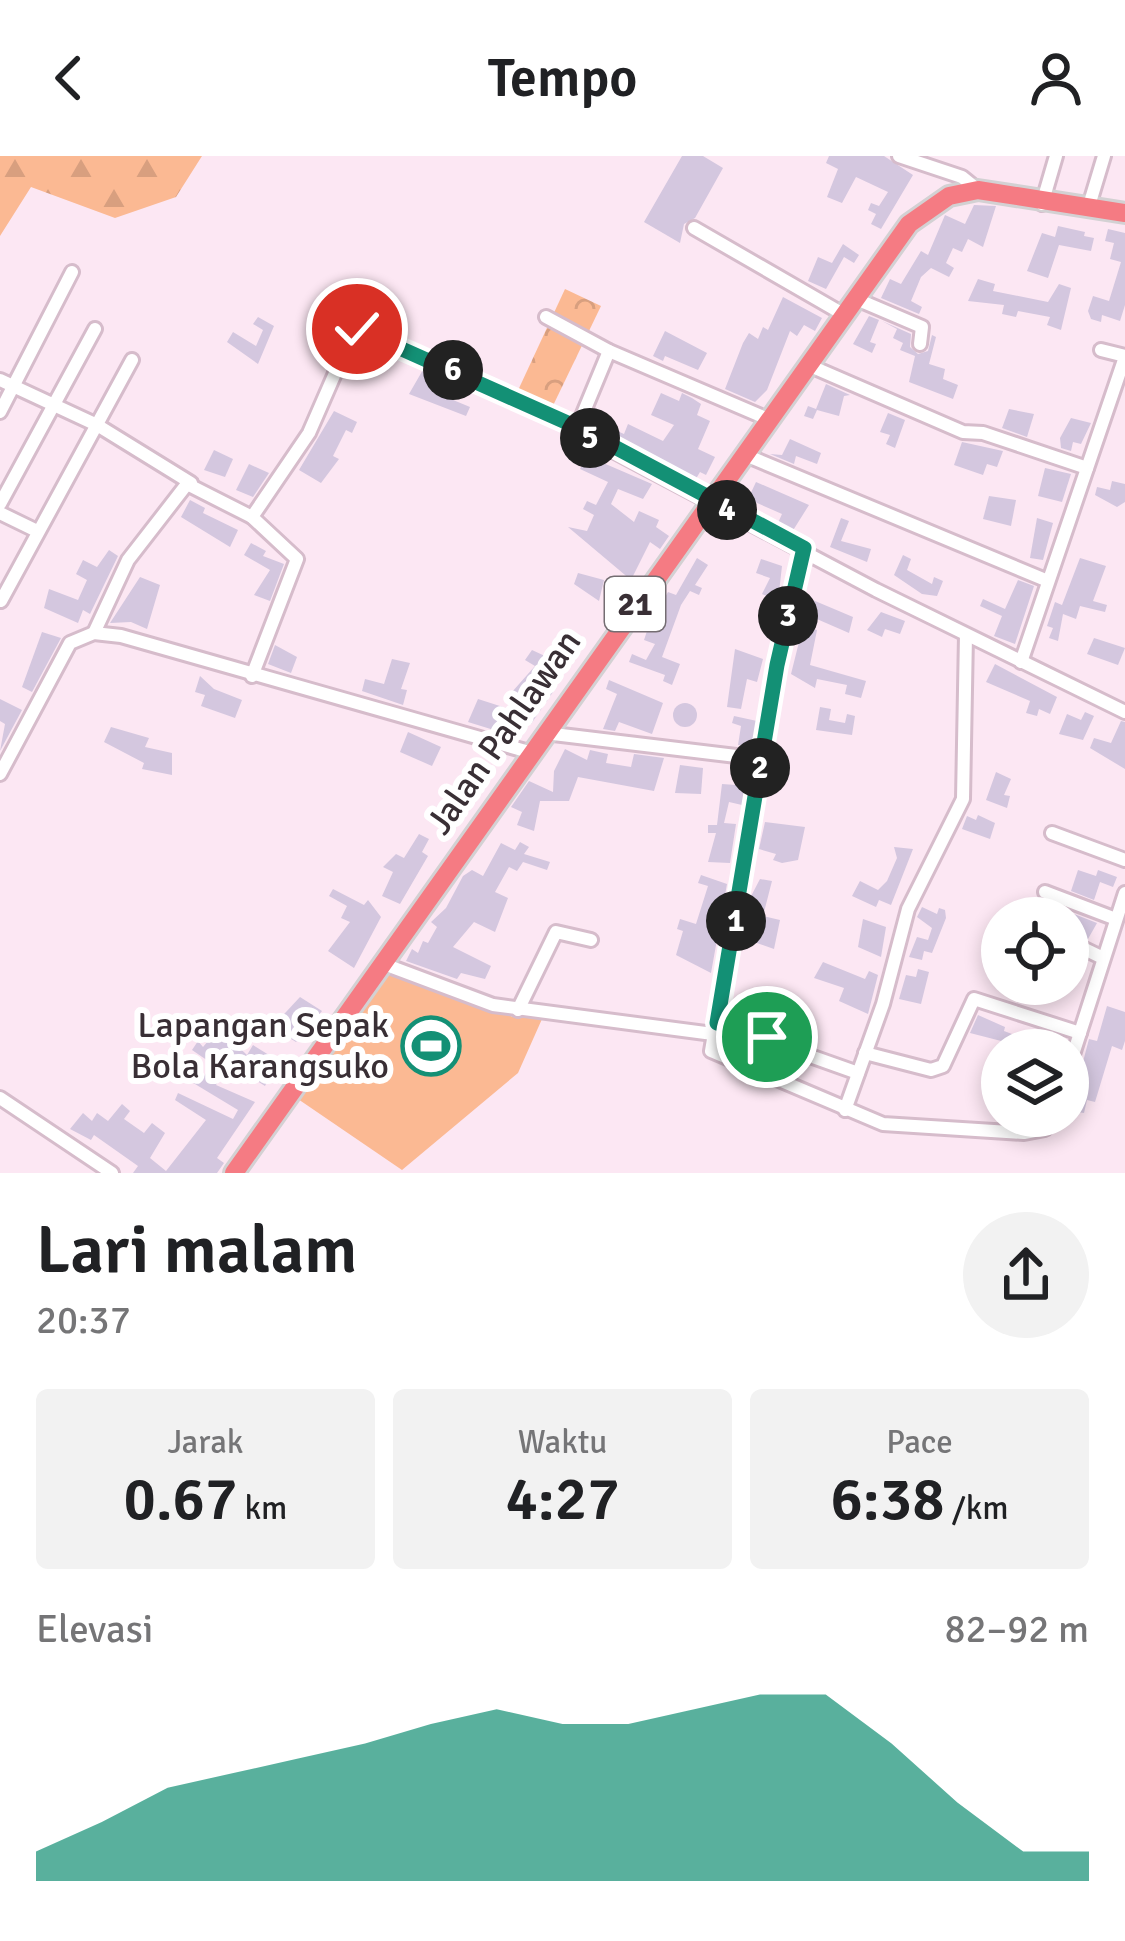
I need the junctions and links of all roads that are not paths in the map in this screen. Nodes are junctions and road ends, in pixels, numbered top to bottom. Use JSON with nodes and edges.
{"nodes":[{"id":1,"x":899,"y":156,"type":"edge"},
{"id":2,"x":940,"y":156,"type":"edge"},
{"id":3,"x":1056,"y":156,"type":"edge"},
{"id":4,"x":1104,"y":156,"type":"edge"},
{"id":5,"x":933,"y":170,"type":"junction"},
{"id":6,"x":978,"y":190,"type":"junction"},
{"id":7,"x":1042,"y":203,"type":"junction"},
{"id":8,"x":1088,"y":209,"type":"junction"},
{"id":9,"x":1125,"y":213,"type":"edge"},
{"id":10,"x":694,"y":228,"type":"dead end"},
{"id":11,"x":72,"y":272,"type":"dead end"},
{"id":12,"x":849,"y":306,"type":"junction"},
{"id":13,"x":547,"y":317,"type":"dead end"},
{"id":14,"x":95,"y":329,"type":"dead end"},
{"id":15,"x":920,"y":344,"type":"dead end"},
{"id":16,"x":1101,"y":350,"type":"dead end"},
{"id":17,"x":609,"y":351,"type":"junction"},
{"id":18,"x":1125,"y":357,"type":"edge"},
{"id":19,"x":132,"y":360,"type":"dead end"},
{"id":20,"x":808,"y":365,"type":"junction"},
{"id":21,"x":0,"y":380,"type":"edge"},
{"id":22,"x":15,"y":384,"type":"junction"},
{"id":23,"x":56,"y":404,"type":"junction"},
{"id":24,"x":0,"y":412,"type":"edge"},
{"id":25,"x":768,"y":419,"type":"junction"},
{"id":26,"x":97,"y":425,"type":"junction"},
{"id":27,"x":579,"y":428,"type":"junction"},
{"id":28,"x":743,"y":454,"type":"junction"},
{"id":29,"x":1087,"y":468,"type":"junction"},
{"id":30,"x":192,"y":484,"type":"junction"},
{"id":31,"x":708,"y":500,"type":"junction"},
{"id":32,"x":0,"y":509,"type":"edge"},
{"id":33,"x":252,"y":518,"type":"junction"},
{"id":34,"x":37,"y":531,"type":"junction"},
{"id":35,"x":804,"y":548,"type":"junction"},
{"id":36,"x":1048,"y":581,"type":"junction"},
{"id":37,"x":1,"y":601,"type":"edge"},
{"id":38,"x":94,"y":633,"type":"junction"},
{"id":39,"x":966,"y":635,"type":"junction"},
{"id":40,"x":1021,"y":662,"type":"junction"},
{"id":41,"x":252,"y":676,"type":"junction"},
{"id":42,"x":1125,"y":712,"type":"edge"},
{"id":43,"x":544,"y":733,"type":"junction"},
{"id":44,"x":529,"y":752,"type":"junction"},
{"id":45,"x":761,"y":759,"type":"junction"},
{"id":46,"x":0,"y":774,"type":"edge"},
{"id":47,"x":1052,"y":832,"type":"dead end"},
{"id":48,"x":1125,"y":860,"type":"edge"},
{"id":49,"x":1045,"y":892,"type":"dead end"},
{"id":50,"x":1125,"y":893,"type":"edge"},
{"id":51,"x":1116,"y":919,"type":"junction"},
{"id":52,"x":591,"y":940,"type":"dead end"},
{"id":53,"x":1089,"y":951,"type":"edge"},
{"id":54,"x":1103,"y":958,"type":"junction"},
{"id":55,"x":381,"y":963,"type":"junction"},
{"id":56,"x":518,"y":1010,"type":"junction"},
{"id":57,"x":715,"y":1029,"type":"junction"},
{"id":58,"x":1067,"y":1029,"type":"edge"},
{"id":59,"x":1081,"y":1029,"type":"edge"},
{"id":60,"x":865,"y":1054,"type":"junction"},
{"id":61,"x":859,"y":1073,"type":"junction"},
{"id":62,"x":0,"y":1098,"type":"edge"},
{"id":63,"x":845,"y":1110,"type":"junction"},
{"id":64,"x":981,"y":1131,"type":"edge"},
{"id":65,"x":112,"y":1173,"type":"edge"},
{"id":66,"x":234,"y":1173,"type":"edge"}],
"edges":[{"from":1,"to":5,"type":"street"},
{"from":2,"to":5,"type":"street"},
{"from":3,"to":7,"type":"street"},
{"from":4,"to":8,"type":"street"},
{"from":5,"to":6,"type":"street"},
{"from":6,"to":7,"type":"highway"},
{"from":6,"to":12,"type":"highway","name":"Jalan Pahlawan","number":"21"},
{"from":7,"to":8,"type":"highway"},
{"from":8,"to":9,"type":"highway"},
{"from":10,"to":12,"type":"street"},
{"from":11,"to":22,"type":"street"},
{"from":12,"to":15,"type":"street"},
{"from":12,"to":20,"type":"highway","name":"Jalan Pahlawan","number":"21"},
{"from":13,"to":17,"type":"street"},
{"from":14,"to":23,"type":"street"},
{"from":16,"to":18,"type":"street"},
{"from":17,"to":25,"type":"street"},
{"from":17,"to":27,"type":"street"},
{"from":18,"to":29,"type":"street"},
{"from":19,"to":26,"type":"street"},
{"from":20,"to":25,"type":"highway","name":"Jalan Pahlawan","number":"21"},
{"from":20,"to":29,"type":"street"},
{"from":21,"to":22,"type":"street"},
{"from":22,"to":23,"type":"street"},
{"from":22,"to":24,"type":"street"},
{"from":23,"to":26,"type":"street"},
{"from":23,"to":32,"type":"street"},
{"from":25,"to":28,"type":"highway","name":"Jalan Pahlawan","number":"21"},
{"from":26,"to":30,"type":"street"},
{"from":26,"to":34,"type":"street"},
{"from":27,"to":31,"type":"street"},
{"from":27,"to":33,"type":"street"},
{"from":28,"to":31,"type":"highway","name":"Jalan Pahlawan","number":"21"},
{"from":28,"to":36,"type":"street"},
{"from":29,"to":36,"type":"street"},
{"from":30,"to":33,"type":"street"},
{"from":30,"to":38,"type":"street"},
{"from":31,"to":35,"type":"street"},
{"from":31,"to":43,"type":"highway","name":"Jalan Pahlawan","number":"21"},
{"from":32,"to":34,"type":"street"},
{"from":33,"to":41,"type":"street"},
{"from":34,"to":37,"type":"street"},
{"from":35,"to":39,"type":"street"},
{"from":35,"to":45,"type":"street"},
{"from":36,"to":40,"type":"street"},
{"from":38,"to":41,"type":"street"},
{"from":38,"to":46,"type":"street"},
{"from":39,"to":40,"type":"street"},
{"from":39,"to":60,"type":"street"},
{"from":40,"to":42,"type":"street"},
{"from":41,"to":44,"type":"street"},
{"from":43,"to":44,"type":"highway","name":"Jalan Pahlawan","number":"21"},
{"from":43,"to":45,"type":"street"},
{"from":44,"to":55,"type":"highway","name":"Jalan Pahlawan","number":"21"},
{"from":45,"to":57,"type":"street"},
{"from":47,"to":48,"type":"street"},
{"from":49,"to":51,"type":"street"},
{"from":50,"to":51,"type":"street"},
{"from":51,"to":54,"type":"street"},
{"from":52,"to":56,"type":"street"},
{"from":53,"to":54,"type":"street"},
{"from":54,"to":59,"type":"street"},
{"from":55,"to":56,"type":"street"},
{"from":55,"to":66,"type":"highway","name":"Jalan Pahlawan","number":"21"},
{"from":56,"to":57,"type":"street"},
{"from":57,"to":61,"type":"street"},
{"from":57,"to":63,"type":"street"},
{"from":58,"to":60,"type":"street"},
{"from":60,"to":61,"type":"street"},
{"from":61,"to":63,"type":"street"},
{"from":62,"to":65,"type":"street"},
{"from":63,"to":64,"type":"street"}]}
